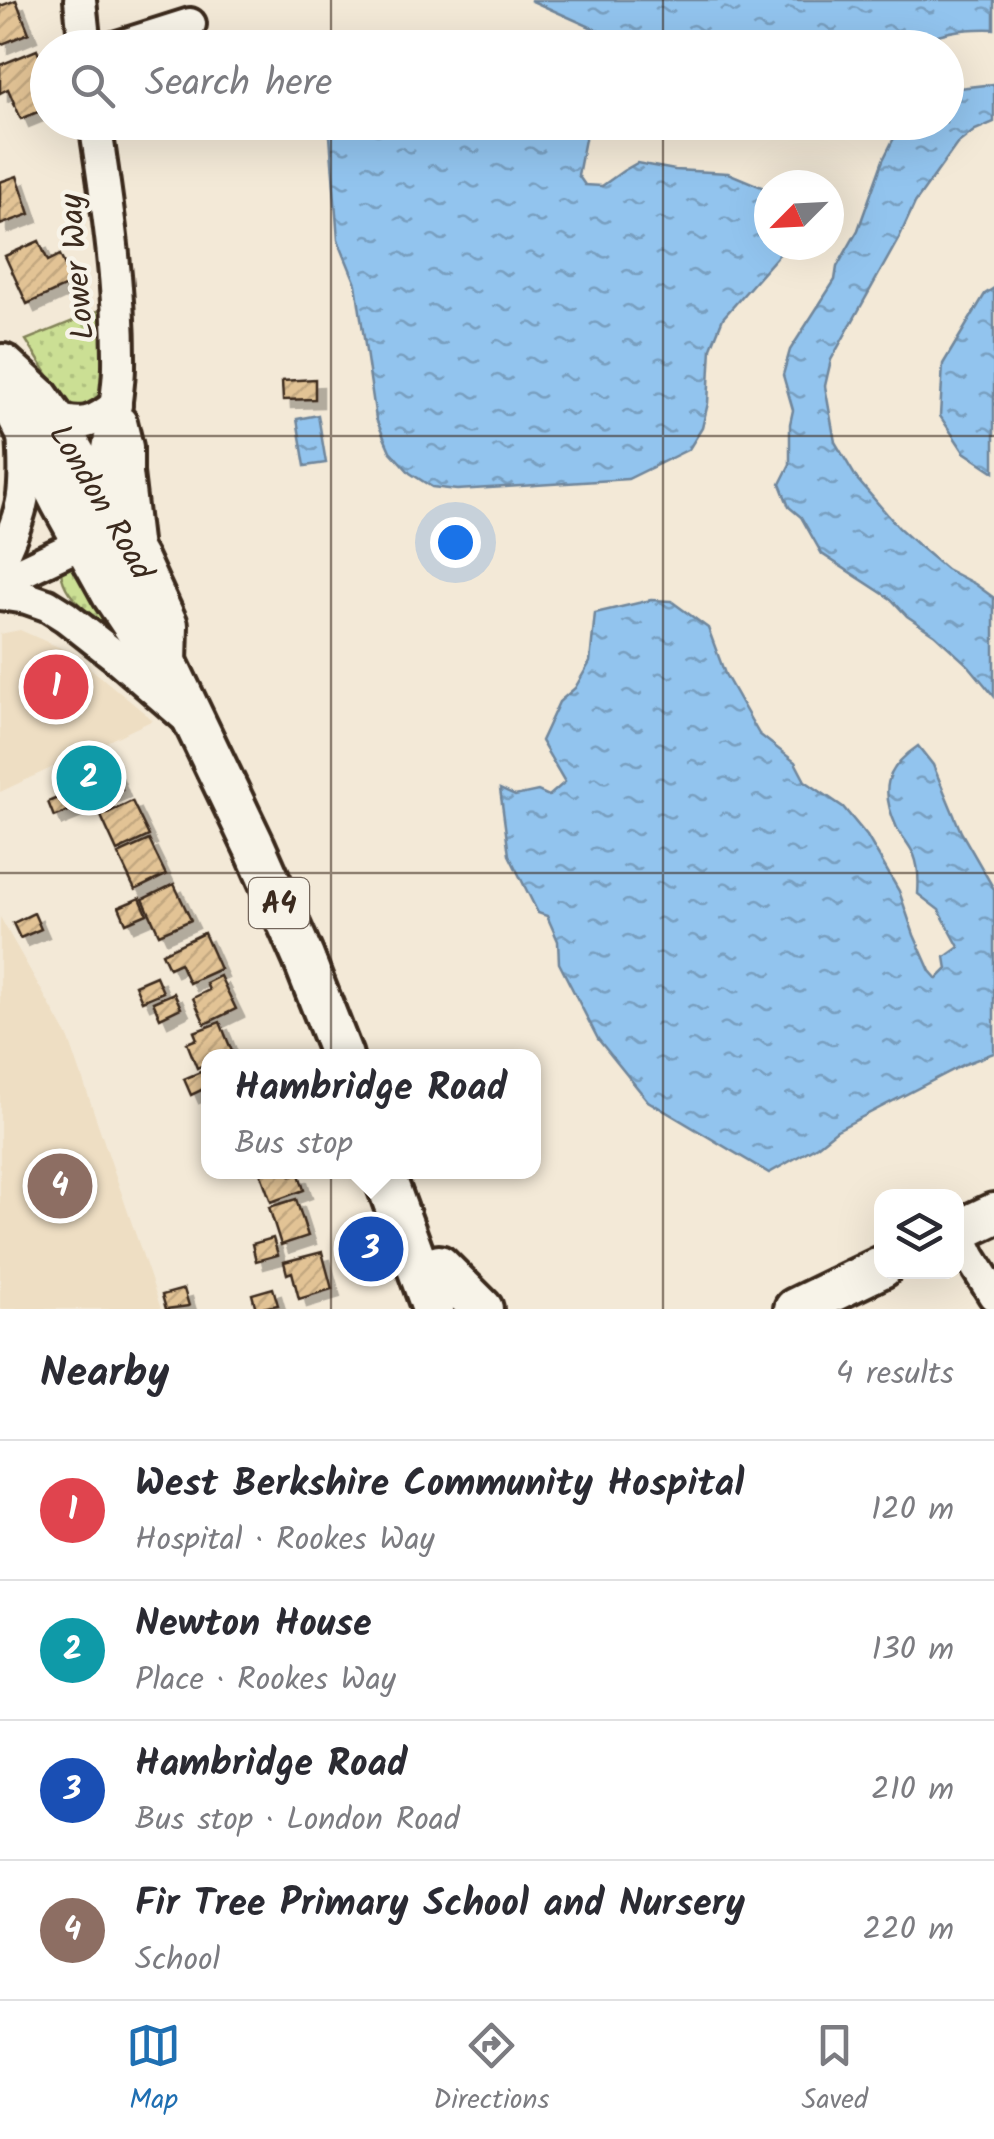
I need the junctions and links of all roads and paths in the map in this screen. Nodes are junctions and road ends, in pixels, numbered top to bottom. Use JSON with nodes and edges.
{"nodes":[{"id":1,"x":80,"y":0,"type":"edge"},
{"id":2,"x":190,"y":24,"type":"dead end"},
{"id":3,"x":83,"y":30,"type":"edge"},
{"id":4,"x":171,"y":30,"type":"edge"},
{"id":5,"x":98,"y":140,"type":"edge"},
{"id":6,"x":0,"y":362,"type":"edge"},
{"id":7,"x":0,"y":380,"type":"edge"},
{"id":8,"x":116,"y":405,"type":"junction"},
{"id":9,"x":38,"y":423,"type":"junction"},
{"id":10,"x":109,"y":542,"type":"junction"},
{"id":11,"x":0,"y":561,"type":"edge"},
{"id":12,"x":0,"y":582,"type":"edge"},
{"id":13,"x":0,"y":594,"type":"edge"},
{"id":14,"x":196,"y":725,"type":"junction"},
{"id":15,"x":339,"y":1049,"type":"edge"},
{"id":16,"x":386,"y":1179,"type":"edge"},
{"id":17,"x":994,"y":1214,"type":"edge"},
{"id":18,"x":964,"y":1229,"type":"edge"},
{"id":19,"x":406,"y":1234,"type":"junction"},
{"id":20,"x":964,"y":1245,"type":"edge"},
{"id":21,"x":438,"y":1266,"type":"junction"},
{"id":22,"x":874,"y":1272,"type":"edge"},
{"id":23,"x":994,"y":1294,"type":"edge"},
{"id":24,"x":433,"y":1309,"type":"edge"},
{"id":25,"x":460,"y":1309,"type":"edge"},
{"id":26,"x":482,"y":1309,"type":"edge"},
{"id":27,"x":794,"y":1309,"type":"edge"}],
"edges":[{"from":1,"to":3,"type":"street"},
{"from":2,"to":4,"type":"street"},
{"from":5,"to":8,"type":"street","name":"Lower Way"},
{"from":6,"to":9,"type":"main road","name":"London Road","number":"A4"},
{"from":7,"to":9,"type":"main road","name":"London Road","number":"A4"},
{"from":8,"to":9,"type":"street"},
{"from":8,"to":10,"type":"street","name":"Lower Way"},
{"from":8,"to":10,"type":"street","name":"Lower Way"},
{"from":9,"to":10,"type":"main road","name":"London Road","number":"A4"},
{"from":9,"to":11,"type":"street"},
{"from":10,"to":12,"type":"street"},
{"from":10,"to":14,"type":"main road","name":"London Road","number":"A4"},
{"from":13,"to":14,"type":"street"},
{"from":14,"to":15,"type":"main road","name":"London Road","number":"A4"},
{"from":16,"to":19,"type":"main road"},
{"from":17,"to":18,"type":"main road"},
{"from":19,"to":21,"type":"main road"},
{"from":19,"to":24,"type":"main road"},
{"from":20,"to":23,"type":"street"},
{"from":21,"to":25,"type":"main road"},
{"from":21,"to":26,"type":"main road"},
{"from":22,"to":27,"type":"main road"}]}
